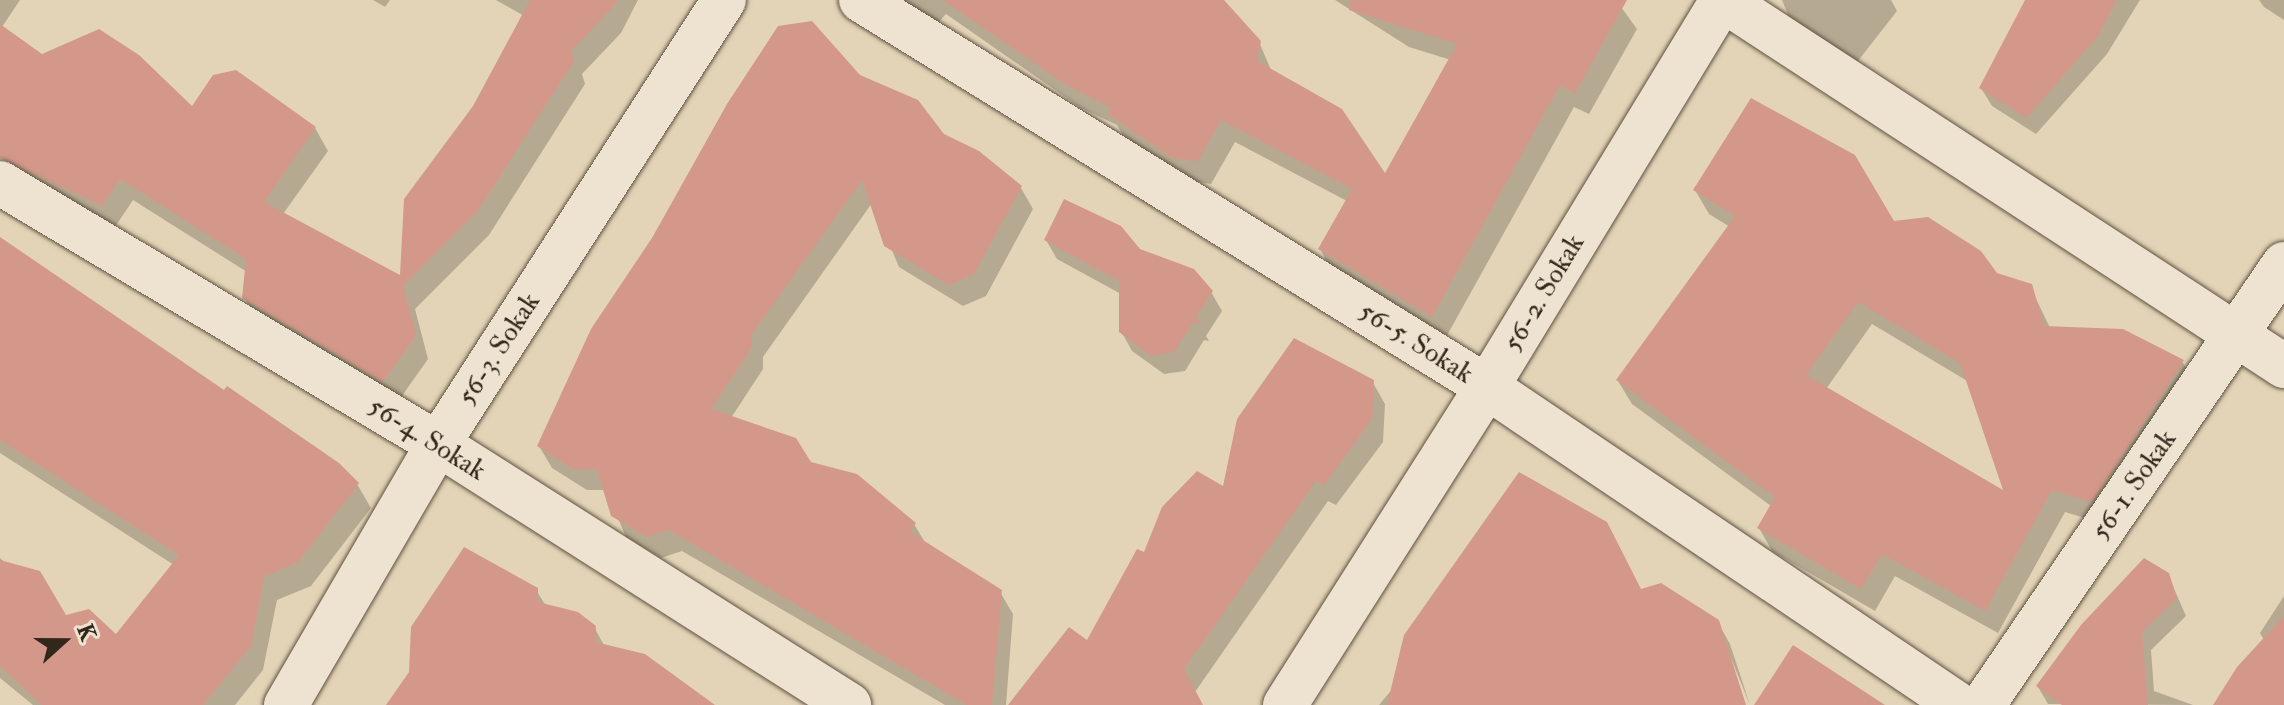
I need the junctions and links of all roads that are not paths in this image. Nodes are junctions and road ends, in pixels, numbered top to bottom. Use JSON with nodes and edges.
{"nodes":[{"id":1,"x":724,"y":0,"type":"edge"},
{"id":2,"x":861,"y":0,"type":"edge"},
{"id":3,"x":1722,"y":0,"type":"edge"},
{"id":4,"x":0,"y":183,"type":"edge"},
{"id":5,"x":2284,"y":264,"type":"edge"},
{"id":6,"x":2237,"y":336,"type":"junction"},
{"id":7,"x":2284,"y":366,"type":"edge"},
{"id":8,"x":1487,"y":387,"type":"junction"},
{"id":9,"x":438,"y":444,"type":"junction"},
{"id":10,"x":286,"y":705,"type":"edge"},
{"id":11,"x":849,"y":705,"type":"edge"},
{"id":12,"x":1285,"y":705,"type":"edge"},
{"id":13,"x":1959,"y":705,"type":"edge"},
{"id":14,"x":1983,"y":705,"type":"edge"}],
"edges":[{"from":1,"to":9,"type":"street","name":"56-3. Sokak"},
{"from":2,"to":8,"type":"street","name":"56-5. Sokak"},
{"from":3,"to":6,"type":"street"},
{"from":3,"to":8,"type":"street","name":"56-2. Sokak"},
{"from":4,"to":9,"type":"street","name":"56-4. Sokak"},
{"from":5,"to":6,"type":"street","name":"56-1. Sokak"},
{"from":6,"to":7,"type":"street"},
{"from":6,"to":14,"type":"street","name":"56-1. Sokak"},
{"from":8,"to":12,"type":"street","name":"56-2. Sokak"},
{"from":8,"to":13,"type":"street","name":"56-5. Sokak"},
{"from":9,"to":10,"type":"street","name":"56-3. Sokak"},
{"from":9,"to":11,"type":"street","name":"56-4. Sokak"}]}
